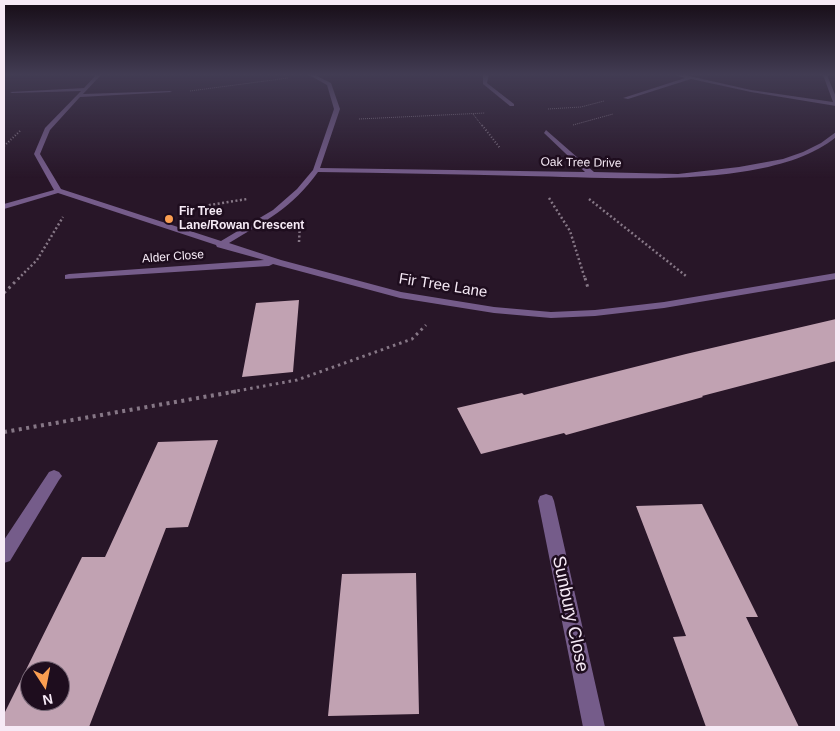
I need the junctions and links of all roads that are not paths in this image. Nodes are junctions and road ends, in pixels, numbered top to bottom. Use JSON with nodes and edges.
{"nodes":[{"id":1,"x":66,"y":109,"type":"edge"},
{"id":2,"x":337,"y":109,"type":"edge"},
{"id":3,"x":546,"y":132,"type":"dead end"},
{"id":4,"x":836,"y":134,"type":"edge"},
{"id":5,"x":316,"y":170,"type":"junction"},
{"id":6,"x":591,"y":174,"type":"junction"},
{"id":7,"x":58,"y":191,"type":"junction"},
{"id":8,"x":4,"y":207,"type":"edge"},
{"id":9,"x":220,"y":244,"type":"junction"},
{"id":10,"x":278,"y":262,"type":"junction"},
{"id":11,"x":836,"y":276,"type":"edge"},
{"id":12,"x":69,"y":277,"type":"dead end"},
{"id":13,"x":54,"y":476,"type":"dead end"},
{"id":14,"x":546,"y":501,"type":"dead end"},
{"id":15,"x":4,"y":555,"type":"edge"},
{"id":16,"x":594,"y":727,"type":"edge"}],
"edges":[{"from":1,"to":7,"type":"street"},
{"from":2,"to":5,"type":"street"},
{"from":3,"to":6,"type":"street"},
{"from":4,"to":6,"type":"street","name":"Oak Tree Drive"},
{"from":5,"to":6,"type":"street","name":"Oak Tree Drive"},
{"from":5,"to":9,"type":"street"},
{"from":7,"to":8,"type":"street"},
{"from":7,"to":9,"type":"street","name":"Fir Tree Lane"},
{"from":9,"to":10,"type":"street","name":"Fir Tree Lane"},
{"from":10,"to":11,"type":"street","name":"Fir Tree Lane"},
{"from":10,"to":12,"type":"street","name":"Alder Close"},
{"from":13,"to":15,"type":"street"},
{"from":14,"to":16,"type":"street","name":"Sunbury Close"}]}
